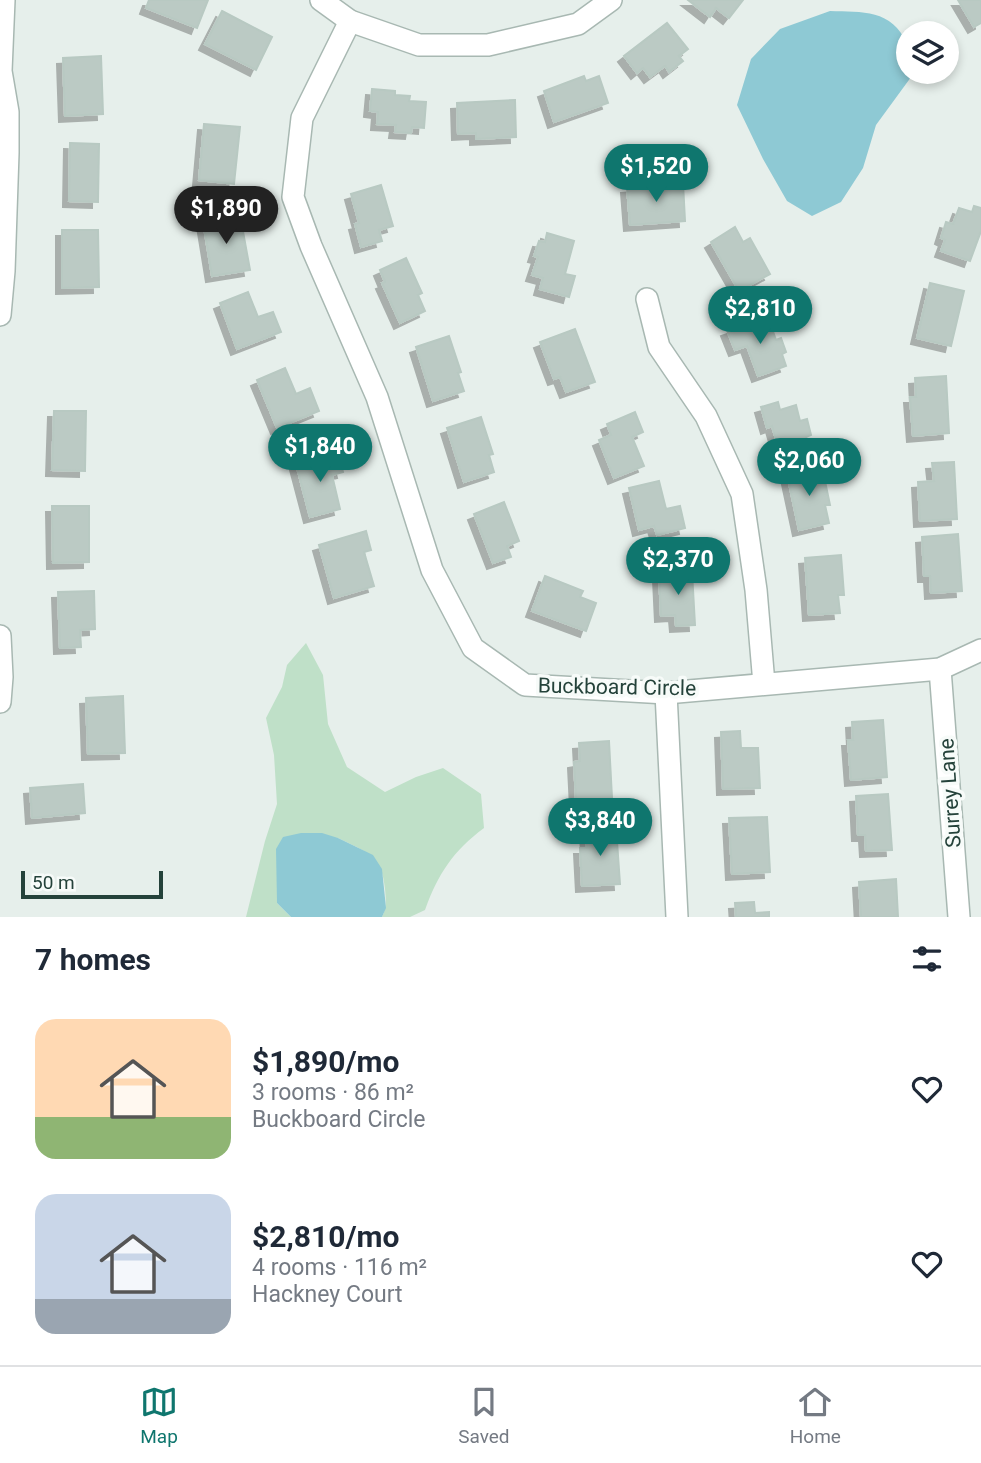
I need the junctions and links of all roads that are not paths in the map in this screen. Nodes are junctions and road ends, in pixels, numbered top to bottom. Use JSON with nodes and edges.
{"nodes":[{"id":1,"x":4,"y":0,"type":"edge"},
{"id":2,"x":321,"y":0,"type":"edge"},
{"id":3,"x":611,"y":0,"type":"edge"},
{"id":4,"x":350,"y":21,"type":"junction"},
{"id":5,"x":647,"y":299,"type":"dead end"},
{"id":6,"x":0,"y":315,"type":"edge"},
{"id":7,"x":0,"y":636,"type":"edge"},
{"id":8,"x":981,"y":650,"type":"edge"},
{"id":9,"x":940,"y":669,"type":"junction"},
{"id":10,"x":764,"y":684,"type":"junction"},
{"id":11,"x":666,"y":693,"type":"junction"},
{"id":12,"x":0,"y":702,"type":"edge"},
{"id":13,"x":677,"y":917,"type":"edge"},
{"id":14,"x":959,"y":917,"type":"edge"}],
"edges":[{"from":1,"to":6,"type":"street"},
{"from":2,"to":4,"type":"street"},
{"from":3,"to":4,"type":"street"},
{"from":4,"to":11,"type":"street","name":"Buckboard Circle"},
{"from":5,"to":10,"type":"street"},
{"from":7,"to":12,"type":"street"},
{"from":8,"to":9,"type":"street","name":"Buckboard Circle"},
{"from":9,"to":10,"type":"street","name":"Buckboard Circle"},
{"from":9,"to":14,"type":"street","name":"Surrey Lane"},
{"from":10,"to":11,"type":"street","name":"Buckboard Circle"},
{"from":11,"to":13,"type":"street"}]}
